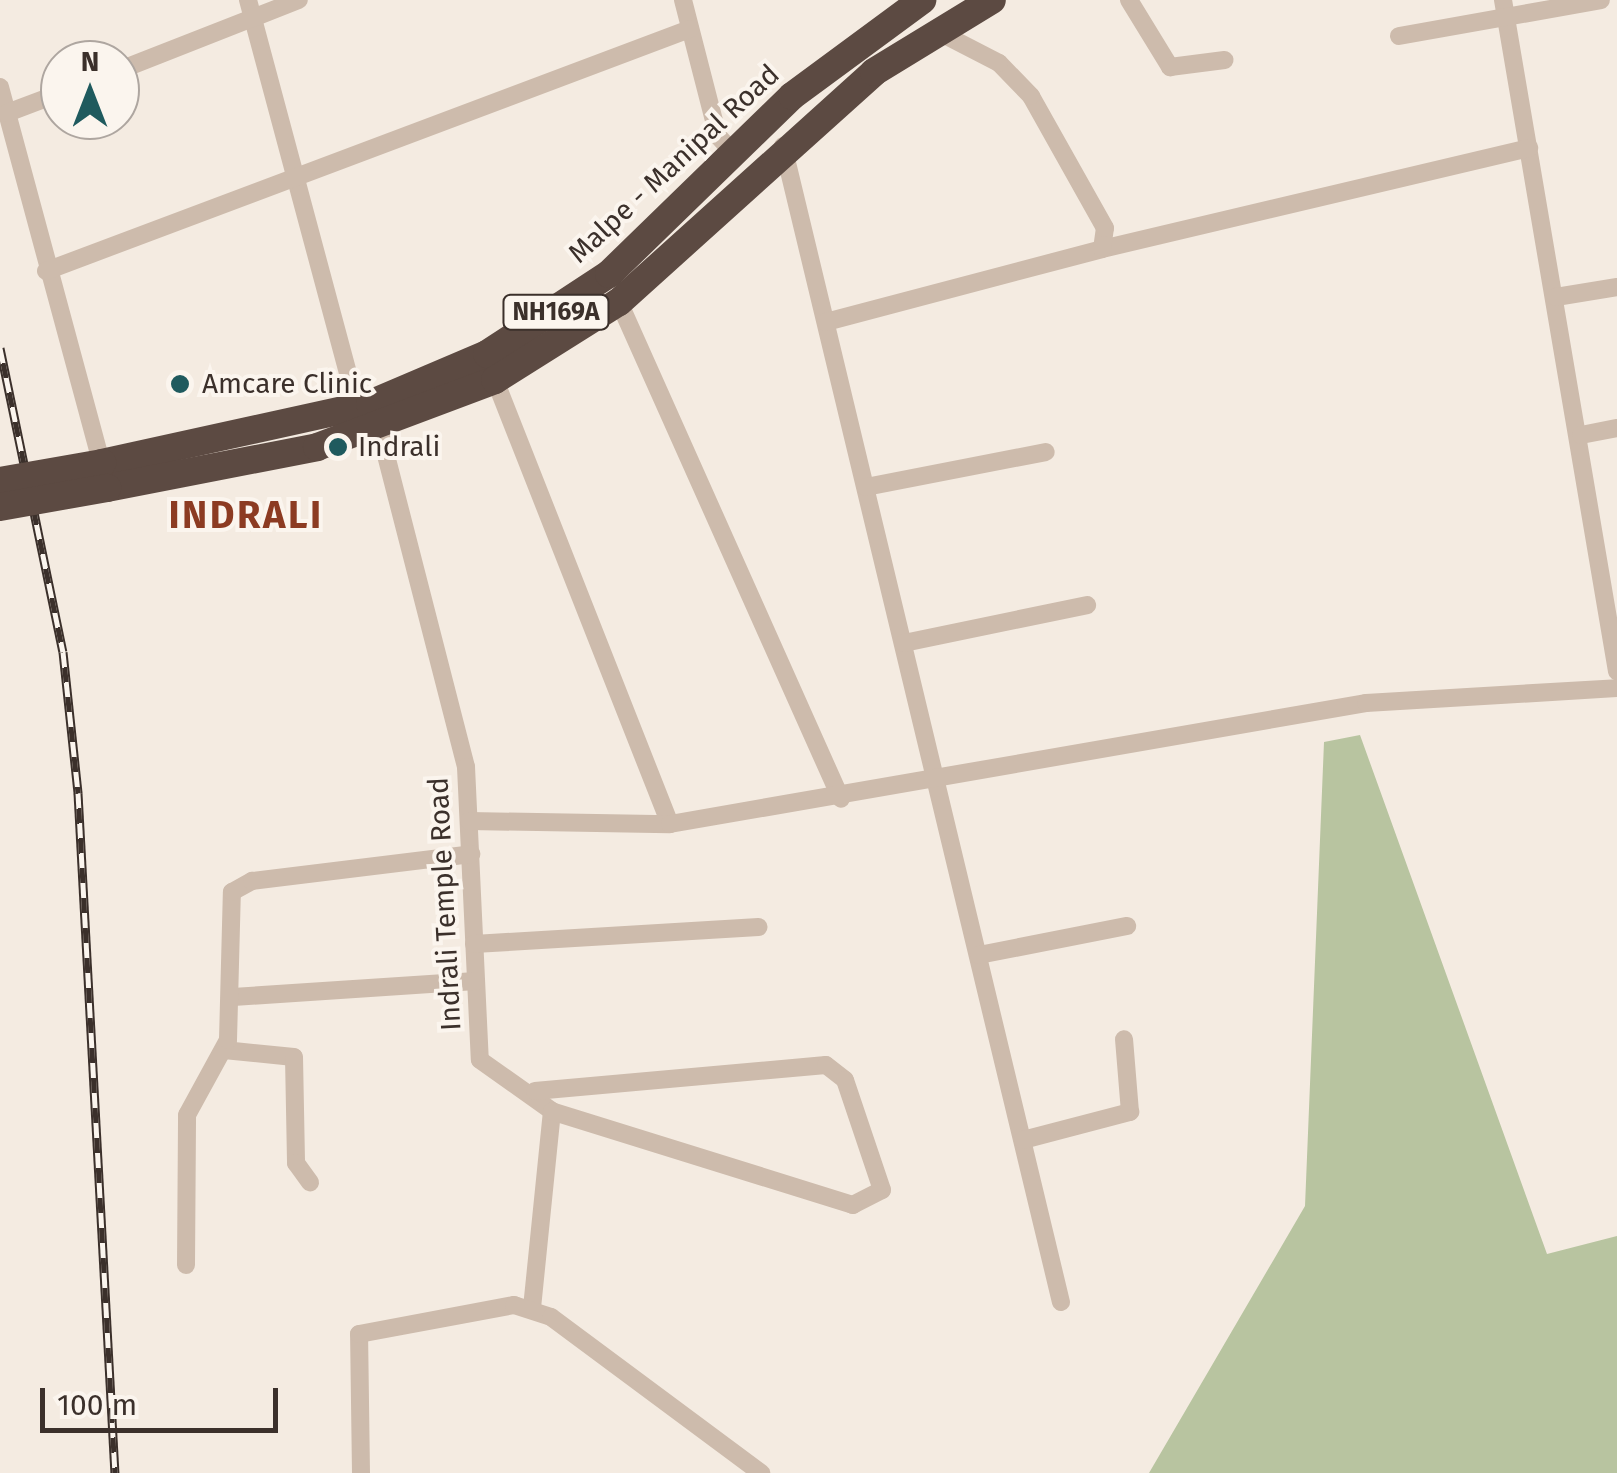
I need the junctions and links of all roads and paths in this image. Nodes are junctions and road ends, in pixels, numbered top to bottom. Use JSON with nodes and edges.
{"nodes":[{"id":1,"x":299,"y":0,"type":"edge"},
{"id":2,"x":683,"y":0,"type":"edge"},
{"id":3,"x":922,"y":0,"type":"edge"},
{"id":4,"x":992,"y":0,"type":"edge"},
{"id":5,"x":1129,"y":0,"type":"edge"},
{"id":6,"x":1601,"y":0,"type":"edge"},
{"id":7,"x":250,"y":9,"type":"edge"},
{"id":8,"x":1504,"y":9,"type":"edge"},
{"id":9,"x":690,"y":29,"type":"junction"},
{"id":10,"x":935,"y":30,"type":"junction"},
{"id":11,"x":1398,"y":36,"type":"dead end"},
{"id":12,"x":1225,"y":60,"type":"dead end"},
{"id":13,"x":140,"y":61,"type":"edge"},
{"id":14,"x":0,"y":86,"type":"edge"},
{"id":15,"x":40,"y":101,"type":"edge"},
{"id":16,"x":7,"y":113,"type":"junction"},
{"id":17,"x":783,"y":146,"type":"junction"},
{"id":18,"x":1529,"y":148,"type":"junction"},
{"id":19,"x":734,"y":154,"type":"junction"},
{"id":20,"x":296,"y":174,"type":"junction"},
{"id":21,"x":1102,"y":249,"type":"junction"},
{"id":22,"x":46,"y":271,"type":"junction"},
{"id":23,"x":1617,"y":287,"type":"edge"},
{"id":24,"x":1556,"y":296,"type":"junction"},
{"id":25,"x":618,"y":302,"type":"junction"},
{"id":26,"x":826,"y":322,"type":"junction"},
{"id":27,"x":554,"y":331,"type":"junction"},
{"id":28,"x":495,"y":380,"type":"junction"},
{"id":29,"x":357,"y":407,"type":"junction"},
{"id":30,"x":380,"y":428,"type":"junction"},
{"id":31,"x":1617,"y":428,"type":"edge"},
{"id":32,"x":1581,"y":435,"type":"junction"},
{"id":33,"x":1046,"y":452,"type":"dead end"},
{"id":34,"x":104,"y":475,"type":"junction"},
{"id":35,"x":0,"y":481,"type":"edge"},
{"id":36,"x":866,"y":487,"type":"junction"},
{"id":37,"x":0,"y":507,"type":"edge"},
{"id":38,"x":1608,"y":572,"type":"edge"},
{"id":39,"x":1087,"y":605,"type":"dead end"},
{"id":40,"x":904,"y":643,"type":"junction"},
{"id":41,"x":1617,"y":670,"type":"edge"},
{"id":42,"x":1617,"y":688,"type":"edge"},
{"id":43,"x":937,"y":776,"type":"junction"},
{"id":44,"x":841,"y":798,"type":"junction"},
{"id":45,"x":469,"y":820,"type":"junction"},
{"id":46,"x":670,"y":824,"type":"junction"},
{"id":47,"x":470,"y":854,"type":"junction"},
{"id":48,"x":758,"y":926,"type":"dead end"},
{"id":49,"x":1127,"y":926,"type":"dead end"},
{"id":50,"x":474,"y":944,"type":"junction"},
{"id":51,"x":979,"y":954,"type":"junction"},
{"id":52,"x":475,"y":981,"type":"junction"},
{"id":53,"x":233,"y":996,"type":"junction"},
{"id":54,"x":1124,"y":1039,"type":"dead end"},
{"id":55,"x":224,"y":1050,"type":"junction"},
{"id":56,"x":535,"y":1091,"type":"junction"},
{"id":57,"x":552,"y":1111,"type":"junction"},
{"id":58,"x":1023,"y":1140,"type":"junction"},
{"id":59,"x":310,"y":1182,"type":"dead end"},
{"id":60,"x":186,"y":1266,"type":"dead end"},
{"id":61,"x":1061,"y":1302,"type":"dead end"},
{"id":62,"x":532,"y":1306,"type":"junction"},
{"id":63,"x":362,"y":1473,"type":"edge"},
{"id":64,"x":761,"y":1473,"type":"edge"}],
"edges":[{"from":1,"to":7,"type":"street"},
{"from":2,"to":9,"type":"street"},
{"from":3,"to":19,"type":"highway","name":"Malpe - Manipal Road","number":"NH169A"},
{"from":4,"to":10,"type":"highway","number":"NH169A"},
{"from":5,"to":12,"type":"street"},
{"from":6,"to":8,"type":"street"},
{"from":7,"to":13,"type":"street"},
{"from":7,"to":20,"type":"street"},
{"from":8,"to":11,"type":"street"},
{"from":8,"to":18,"type":"street"},
{"from":9,"to":19,"type":"street"},
{"from":9,"to":20,"type":"street"},
{"from":10,"to":17,"type":"highway","number":"NH169A"},
{"from":10,"to":21,"type":"street"},
{"from":14,"to":16,"type":"street"},
{"from":15,"to":16,"type":"street"},
{"from":16,"to":22,"type":"street"},
{"from":17,"to":25,"type":"highway","number":"NH169A"},
{"from":17,"to":26,"type":"street"},
{"from":18,"to":21,"type":"street"},
{"from":18,"to":24,"type":"street"},
{"from":19,"to":27,"type":"highway","name":"Malpe - Manipal Road","number":"NH169A"},
{"from":20,"to":22,"type":"street"},
{"from":20,"to":29,"type":"street"},
{"from":21,"to":26,"type":"street"},
{"from":22,"to":34,"type":"street"},
{"from":23,"to":24,"type":"street"},
{"from":24,"to":32,"type":"street"},
{"from":25,"to":27,"type":"highway","number":"NH169A"},
{"from":25,"to":44,"type":"street"},
{"from":26,"to":36,"type":"street"},
{"from":27,"to":28,"type":"highway","number":"NH169A"},
{"from":27,"to":29,"type":"highway","name":"Malpe - Manipal Road","number":"NH169A"},
{"from":28,"to":30,"type":"highway","number":"NH169A"},
{"from":28,"to":46,"type":"street"},
{"from":29,"to":34,"type":"highway","name":"Malpe - Manipal Road","number":"NH169A"},
{"from":30,"to":34,"type":"highway","number":"NH169A"},
{"from":30,"to":45,"type":"street","name":"Indrali Temple Road"},
{"from":31,"to":32,"type":"street"},
{"from":32,"to":38,"type":"street"},
{"from":33,"to":36,"type":"street"},
{"from":34,"to":35,"type":"highway","name":"Malpe - Manipal Road","number":"NH169A","bridge":true},
{"from":34,"to":37,"type":"highway","number":"NH169A","bridge":true},
{"from":36,"to":40,"type":"street"},
{"from":38,"to":41,"type":"street"},
{"from":39,"to":40,"type":"street"},
{"from":40,"to":43,"type":"street"},
{"from":42,"to":43,"type":"street"},
{"from":43,"to":44,"type":"street"},
{"from":43,"to":51,"type":"street"},
{"from":44,"to":46,"type":"street"},
{"from":45,"to":46,"type":"street"},
{"from":45,"to":47,"type":"street","name":"Indrali Temple Road"},
{"from":47,"to":50,"type":"street","name":"Indrali Temple Road"},
{"from":47,"to":53,"type":"street"},
{"from":48,"to":50,"type":"street"},
{"from":49,"to":51,"type":"street"},
{"from":50,"to":52,"type":"street","name":"Indrali Temple Road"},
{"from":51,"to":58,"type":"street"},
{"from":52,"to":53,"type":"street"},
{"from":52,"to":56,"type":"street","name":"Indrali Temple Road"},
{"from":53,"to":55,"type":"street"},
{"from":54,"to":58,"type":"street"},
{"from":55,"to":59,"type":"street"},
{"from":55,"to":60,"type":"street"},
{"from":56,"to":57,"type":"street","name":"Indrali Temple Road"},
{"from":56,"to":57,"type":"street"},
{"from":57,"to":62,"type":"street"},
{"from":58,"to":61,"type":"street"},
{"from":62,"to":63,"type":"street"},
{"from":62,"to":64,"type":"street"}]}
